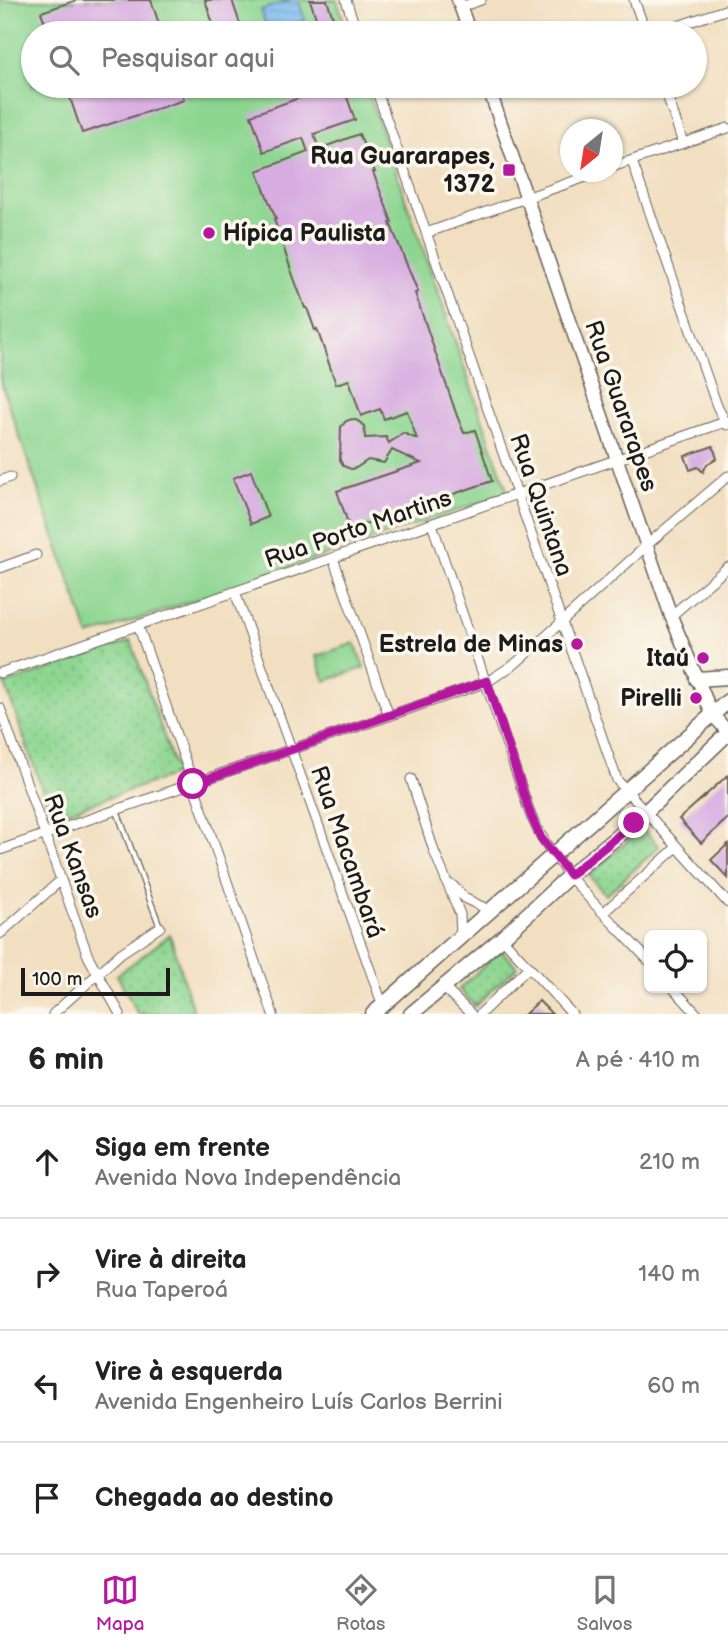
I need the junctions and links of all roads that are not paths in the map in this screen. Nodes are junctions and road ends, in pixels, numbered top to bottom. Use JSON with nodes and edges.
{"nodes":[{"id":1,"x":346,"y":0,"type":"edge"},
{"id":2,"x":481,"y":0,"type":"edge"},
{"id":3,"x":634,"y":0,"type":"edge"},
{"id":4,"x":459,"y":4,"type":"edge"},
{"id":5,"x":728,"y":9,"type":"edge"},
{"id":6,"x":353,"y":21,"type":"edge"},
{"id":7,"x":465,"y":21,"type":"edge"},
{"id":8,"x":642,"y":21,"type":"edge"},
{"id":9,"x":692,"y":21,"type":"edge"},
{"id":10,"x":379,"y":98,"type":"edge"},
{"id":11,"x":492,"y":98,"type":"edge"},
{"id":12,"x":668,"y":98,"type":"edge"},
{"id":13,"x":728,"y":128,"type":"edge"},
{"id":14,"x":683,"y":143,"type":"junction"},
{"id":15,"x":632,"y":160,"type":"junction"},
{"id":16,"x":623,"y":163,"type":"edge"},
{"id":17,"x":569,"y":182,"type":"edge"},
{"id":18,"x":526,"y":196,"type":"junction"},
{"id":19,"x":426,"y":233,"type":"junction"},
{"id":20,"x":727,"y":424,"type":"edge"},
{"id":21,"x":617,"y":459,"type":"junction"},
{"id":22,"x":10,"y":477,"type":"dead end"},
{"id":23,"x":728,"y":477,"type":"edge"},
{"id":24,"x":0,"y":481,"type":"edge"},
{"id":25,"x":517,"y":494,"type":"junction"},
{"id":26,"x":432,"y":524,"type":"junction"},
{"id":27,"x":647,"y":545,"type":"junction"},
{"id":28,"x":36,"y":555,"type":"dead end"},
{"id":29,"x":333,"y":558,"type":"junction"},
{"id":30,"x":728,"y":567,"type":"edge"},
{"id":31,"x":0,"y":568,"type":"edge"},
{"id":32,"x":235,"y":592,"type":"junction"},
{"id":33,"x":671,"y":616,"type":"junction"},
{"id":34,"x":561,"y":621,"type":"junction"},
{"id":35,"x":138,"y":625,"type":"junction"},
{"id":36,"x":0,"y":673,"type":"edge"},
{"id":37,"x":728,"y":677,"type":"edge"},
{"id":38,"x":697,"y":679,"type":"junction"},
{"id":39,"x":487,"y":681,"type":"junction"},
{"id":40,"x":728,"y":701,"type":"edge"},
{"id":41,"x":0,"y":708,"type":"edge"},
{"id":42,"x":712,"y":714,"type":"junction"},
{"id":43,"x":389,"y":716,"type":"junction"},
{"id":44,"x":728,"y":732,"type":"edge"},
{"id":45,"x":290,"y":750,"type":"junction"},
{"id":46,"x":411,"y":779,"type":"dead end"},
{"id":47,"x":193,"y":784,"type":"junction"},
{"id":48,"x":625,"y":790,"type":"junction"},
{"id":49,"x":116,"y":810,"type":"junction"},
{"id":50,"x":645,"y":813,"type":"junction"},
{"id":51,"x":44,"y":835,"type":"junction"},
{"id":52,"x":677,"y":847,"type":"junction"},
{"id":53,"x":0,"y":850,"type":"edge"},
{"id":54,"x":553,"y":854,"type":"junction"},
{"id":55,"x":570,"y":875,"type":"junction"},
{"id":56,"x":447,"y":878,"type":"junction"},
{"id":57,"x":61,"y":880,"type":"junction"},
{"id":58,"x":728,"y":903,"type":"edge"},
{"id":59,"x":491,"y":911,"type":"junction"},
{"id":60,"x":604,"y":912,"type":"junction"},
{"id":61,"x":160,"y":926,"type":"joint"},
{"id":62,"x":0,"y":934,"type":"edge"},
{"id":63,"x":461,"y":937,"type":"junction"},
{"id":64,"x":502,"y":937,"type":"junction"},
{"id":65,"x":644,"y":956,"type":"edge"},
{"id":66,"x":529,"y":967,"type":"junction"},
{"id":67,"x":97,"y":973,"type":"junction"},
{"id":68,"x":443,"y":987,"type":"junction"},
{"id":69,"x":678,"y":993,"type":"edge"},
{"id":70,"x":378,"y":1010,"type":"edge"},
{"id":71,"x":54,"y":1014,"type":"edge"},
{"id":72,"x":120,"y":1014,"type":"edge"},
{"id":73,"x":273,"y":1014,"type":"edge"},
{"id":74,"x":411,"y":1014,"type":"edge"},
{"id":75,"x":471,"y":1014,"type":"edge"},
{"id":76,"x":480,"y":1014,"type":"edge"},
{"id":77,"x":572,"y":1014,"type":"edge"},
{"id":78,"x":697,"y":1014,"type":"edge"}],
"edges":[{"from":1,"to":6,"type":"street"},
{"from":2,"to":4,"type":"street"},
{"from":3,"to":8,"type":"street"},
{"from":4,"to":7,"type":"street"},
{"from":5,"to":9,"type":"street"},
{"from":10,"to":19,"type":"street","name":"Rua Quintana"},
{"from":11,"to":18,"type":"street","name":"Rua Guararapes"},
{"from":12,"to":14,"type":"street"},
{"from":13,"to":14,"type":"street"},
{"from":14,"to":15,"type":"street"},
{"from":15,"to":16,"type":"street"},
{"from":15,"to":20,"type":"street"},
{"from":17,"to":18,"type":"street"},
{"from":18,"to":19,"type":"street"},
{"from":18,"to":21,"type":"street","name":"Rua Guararapes"},
{"from":19,"to":25,"type":"street","name":"Rua Quintana"},
{"from":20,"to":21,"type":"street","name":"Rua Porto Martins"},
{"from":21,"to":25,"type":"street","name":"Rua Porto Martins"},
{"from":21,"to":27,"type":"street","name":"Rua Guararapes"},
{"from":22,"to":24,"type":"street"},
{"from":23,"to":27,"type":"street"},
{"from":25,"to":26,"type":"street","name":"Rua Porto Martins"},
{"from":25,"to":34,"type":"street","name":"Rua Quintana"},
{"from":26,"to":29,"type":"street","name":"Rua Porto Martins"},
{"from":26,"to":39,"type":"street"},
{"from":27,"to":33,"type":"street","name":"Rua Guararapes"},
{"from":27,"to":34,"type":"street"},
{"from":28,"to":31,"type":"street"},
{"from":29,"to":32,"type":"street","name":"Rua Porto Martins"},
{"from":29,"to":43,"type":"street"},
{"from":30,"to":33,"type":"street"},
{"from":32,"to":35,"type":"street","name":"Rua Porto Martins"},
{"from":32,"to":45,"type":"street","name":"Rua Macambará"},
{"from":33,"to":38,"type":"street","name":"Rua Guararapes"},
{"from":34,"to":39,"type":"street"},
{"from":34,"to":48,"type":"street","name":"Rua Quintana"},
{"from":35,"to":36,"type":"street","name":"Rua Porto Martins"},
{"from":35,"to":47,"type":"street"},
{"from":37,"to":38,"type":"main road"},
{"from":38,"to":42,"type":"street","name":"Rua Guararapes"},
{"from":39,"to":43,"type":"street"},
{"from":39,"to":54,"type":"street"},
{"from":40,"to":42,"type":"main road"},
{"from":41,"to":51,"type":"street","name":"Rua Kansas"},
{"from":42,"to":44,"type":"street","name":"Rua Guararapes"},
{"from":42,"to":48,"type":"main road"},
{"from":43,"to":45,"type":"street"},
{"from":44,"to":50,"type":"main road"},
{"from":45,"to":47,"type":"street"},
{"from":45,"to":70,"type":"street","name":"Rua Macambará"},
{"from":46,"to":56,"type":"street"},
{"from":47,"to":49,"type":"street"},
{"from":47,"to":73,"type":"street"},
{"from":48,"to":50,"type":"street","name":"Rua Quintana"},
{"from":48,"to":54,"type":"main road"},
{"from":49,"to":51,"type":"street"},
{"from":49,"to":61,"type":"lane"},
{"from":50,"to":52,"type":"street","name":"Rua Quintana"},
{"from":50,"to":55,"type":"main road"},
{"from":51,"to":53,"type":"street"},
{"from":51,"to":57,"type":"street","name":"Rua Kansas"},
{"from":52,"to":58,"type":"street","name":"Rua Quintana"},
{"from":52,"to":60,"type":"street"},
{"from":54,"to":55,"type":"street"},
{"from":54,"to":59,"type":"main road"},
{"from":55,"to":60,"type":"street"},
{"from":55,"to":64,"type":"main road"},
{"from":56,"to":59,"type":"street"},
{"from":56,"to":63,"type":"street"},
{"from":57,"to":62,"type":"street"},
{"from":57,"to":67,"type":"street","name":"Rua Kansas"},
{"from":59,"to":63,"type":"main road"},
{"from":60,"to":65,"type":"street"},
{"from":61,"to":67,"type":"street"},
{"from":63,"to":70,"type":"main road"},
{"from":64,"to":66,"type":"street"},
{"from":64,"to":68,"type":"main road"},
{"from":66,"to":76,"type":"street"},
{"from":66,"to":77,"type":"street"},
{"from":67,"to":71,"type":"street"},
{"from":67,"to":72,"type":"street","name":"Rua Kansas"},
{"from":68,"to":74,"type":"main road"},
{"from":68,"to":75,"type":"street"},
{"from":69,"to":78,"type":"street"}]}
